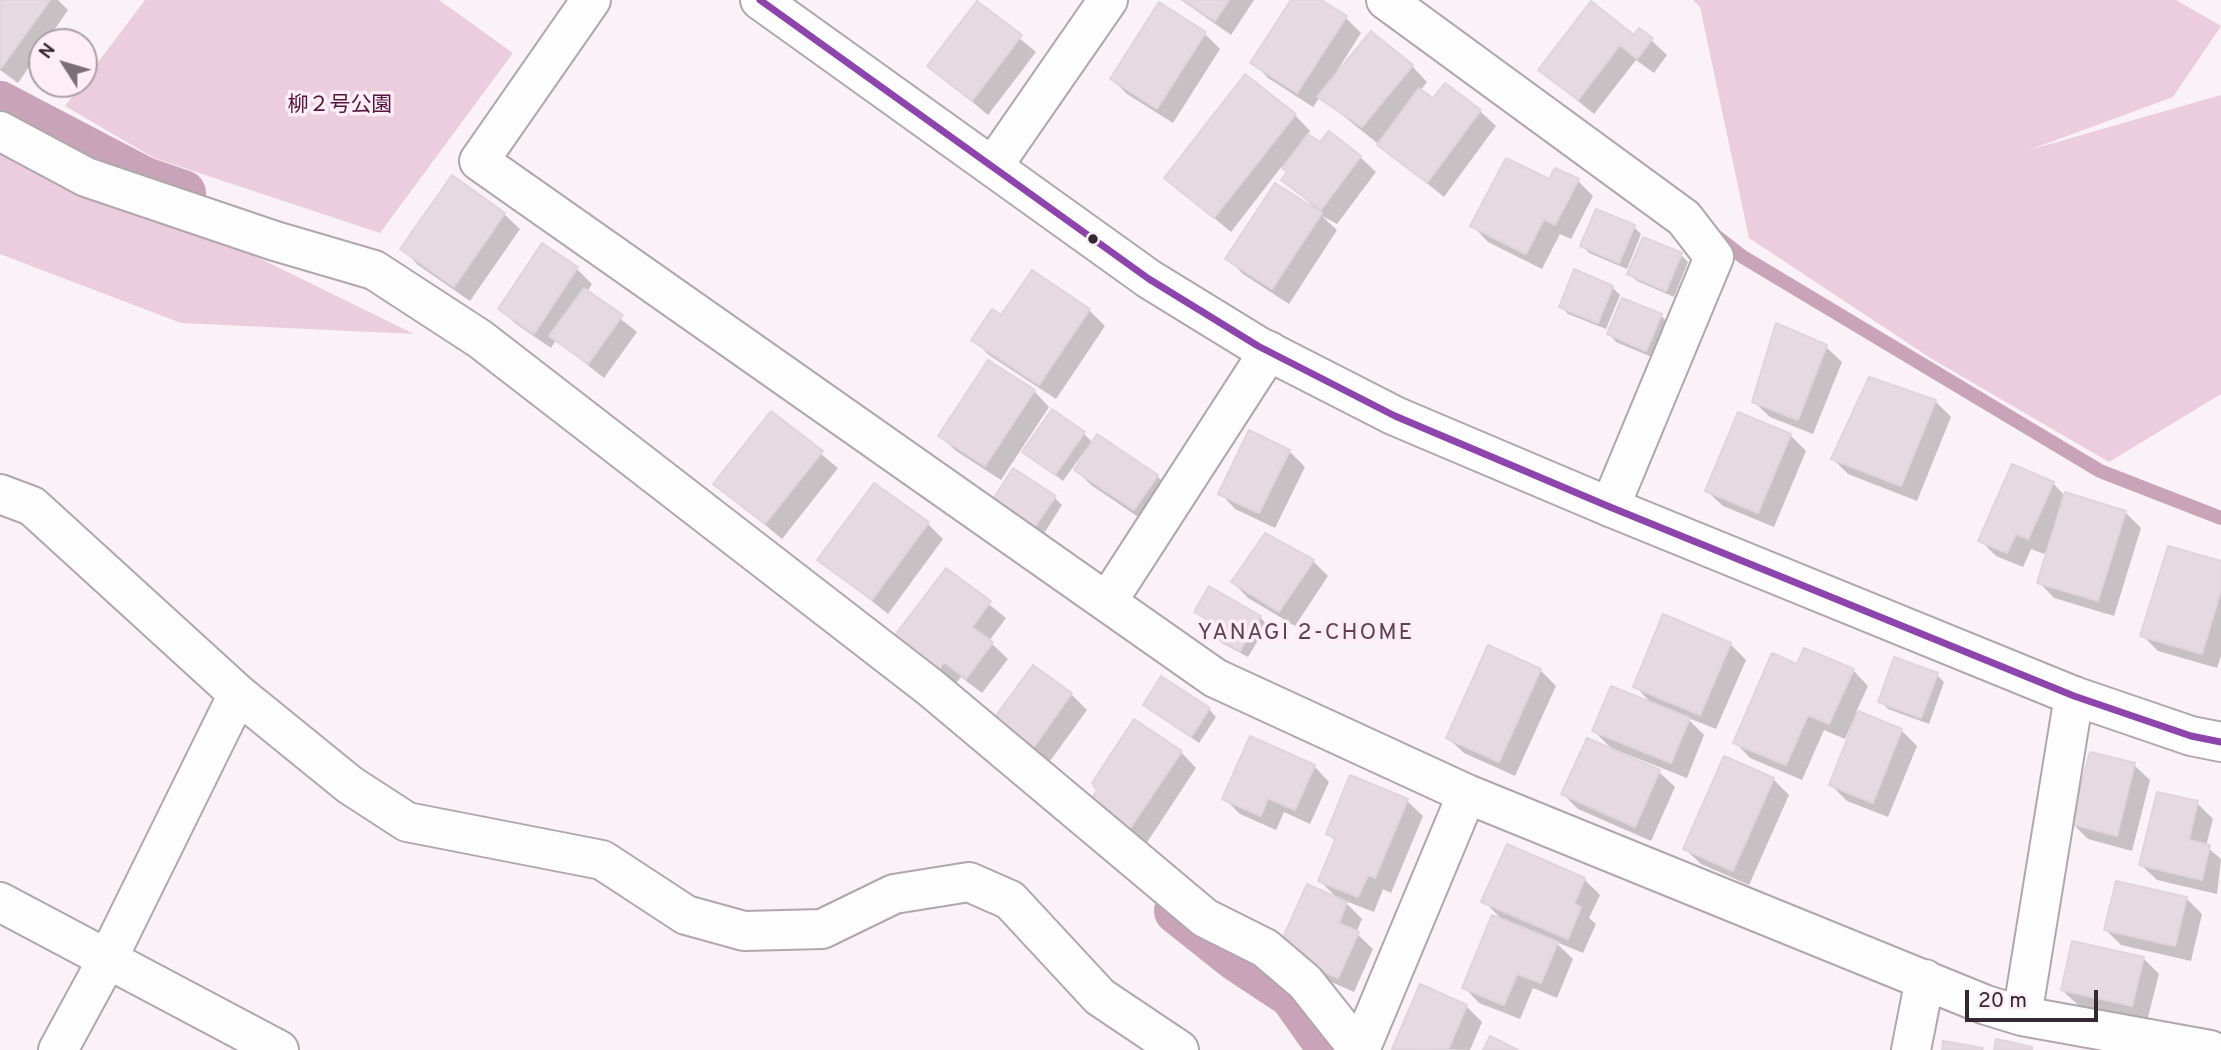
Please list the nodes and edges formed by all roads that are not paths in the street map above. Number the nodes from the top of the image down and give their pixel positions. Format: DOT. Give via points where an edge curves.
graph roads {
  1 [pos="591,0"];
  2 [pos="760,0"];
  3 [pos="1108,0"];
  4 [pos="1386,0"];
  5 [pos="0,131"];
  6 [pos="993,166"];
  7 [pos="1269,351"];
  8 [pos="0,494"];
  9 [pos="1610,507"];
  10 [pos="1107,602"];
  11 [pos="238,694"];
  12 [pos="2074,696"];
  13 [pos="2221,742"];
  14 [pos="1467,794"];
  15 [pos="0,902"];
  16 [pos="108,958"];
  17 [pos="1926,979"];
  18 [pos="2022,1016"];
  19 [pos="58,1050"];
  20 [pos="279,1050"];
  21 [pos="1179,1050"];
  22 [pos="1360,1050"];
  23 [pos="1911,1050"];
  24 [pos="2210,1050"];
  1 -- 10 [label="street" via="479,161"];
  2 -- 6 [label="street"];
  3 -- 6 [label="street"];
  4 -- 9 [label="street" via="1684,218 1714,257"];
  5 -- 22 [label="street" via="86,177 374,270 480,339 930,688 1205,918 1265,948 1305,982"];
  6 -- 7 [label="street" via="1149,279"];
  7 -- 9 [label="street" via="1395,416"];
  7 -- 10 [label="street"];
  8 -- 11 [label="street" via="32,506"];
  9 -- 12 [label="street"];
  10 -- 14 [label="street" via="1215,678"];
  11 -- 16 [label="street"];
  11 -- 21 [label="street" via="350,785 407,822 601,860 686,915 744,931 822,929 894,894 969,882 1010,900 1100,997"];
  12 -- 13 [label="street"];
  12 -- 18 [label="street"];
  14 -- 17 [label="street"];
  14 -- 22 [label="street"];
  15 -- 16 [label="street"];
  16 -- 19 [label="street"];
  16 -- 20 [label="street"];
  17 -- 18 [label="street"];
  17 -- 23 [label="street"];
  18 -- 24 [label="street"];
}
